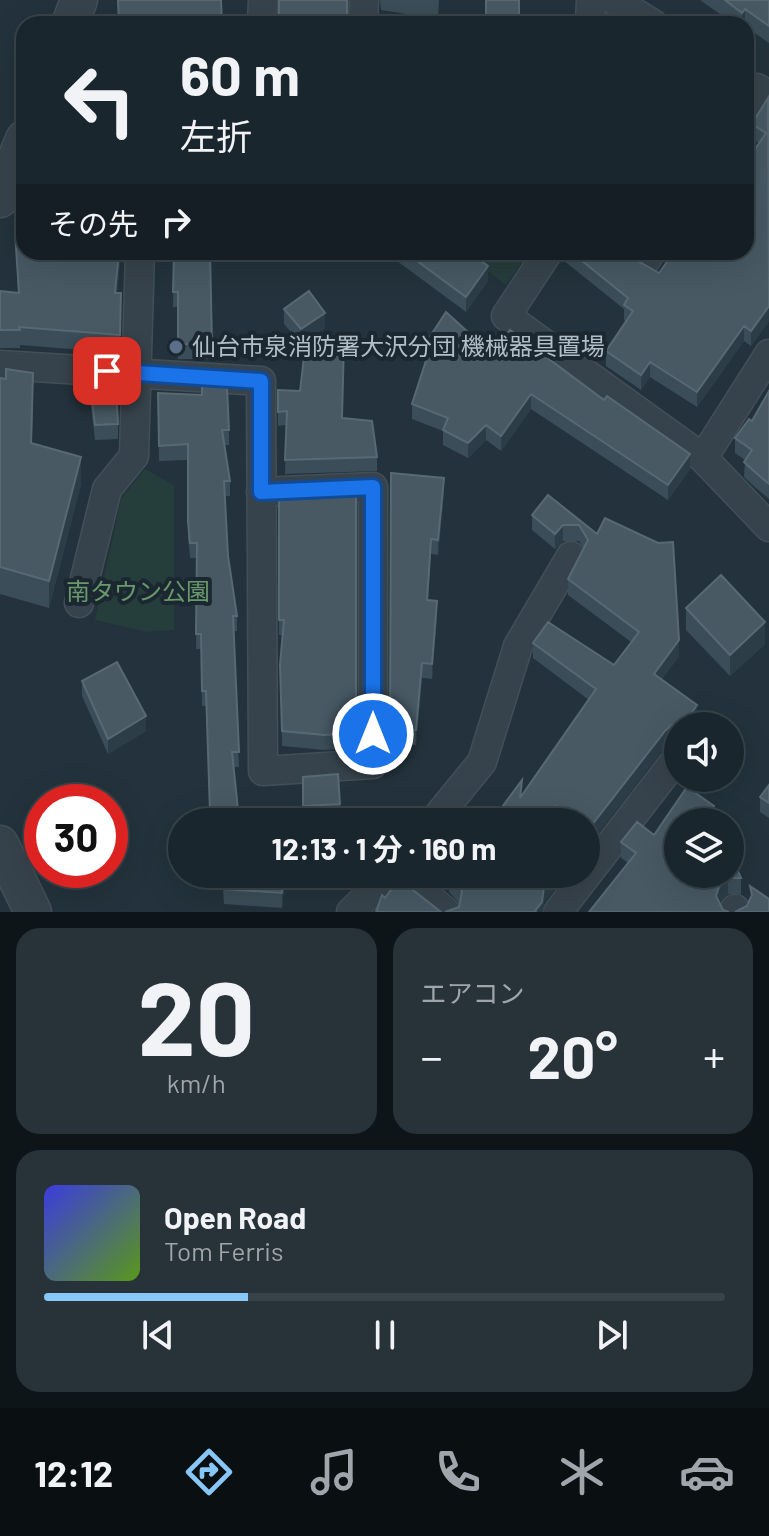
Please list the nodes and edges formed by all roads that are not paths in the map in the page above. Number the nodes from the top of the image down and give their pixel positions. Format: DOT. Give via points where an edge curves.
graph roads {
  1 [pos="614,0"];
  2 [pos="640,16"];
  3 [pos="16,159"];
  4 [pos="0,199"];
  5 [pos="140,260"];
  6 [pos="543,260"];
  7 [pos="769,354"];
  8 [pos="0,365"];
  9 [pos="134,373"];
  10 [pos="703,458"];
  11 [pos="261,492"];
  12 [pos="769,527"];
  13 [pos="571,556"];
  14 [pos="79,603"];
  15 [pos="664,775"];
  16 [pos="444,808"];
  17 [pos="0,844"];
  18 [pos="376,888"];
  19 [pos="418,888"];
  20 [pos="33,912"];
  21 [pos="351,912"];
  22 [pos="446,912"];
  23 [pos="558,912"];
  1 -- 2 [label="street"];
  3 -- 4 [label="street"];
  5 -- 9 [label="street"];
  6 -- 10 [label="street" via="506,316"];
  7 -- 10 [label="street"];
  8 -- 9 [label="street"];
  9 -- 11 [label="street" via="261,381"];
  9 -- 14 [label="street" via="134,456 107,489"];
  10 -- 12 [label="street"];
  11 -- 11 [label="street" via="373,487 373,764 263,771"];
  13 -- 16 [label="street" via="518,646 482,762"];
  15 -- 23 [label="street"];
  17 -- 20 [label="street"];
  18 -- 21 [label="street"];
  19 -- 22 [label="street"];
}
